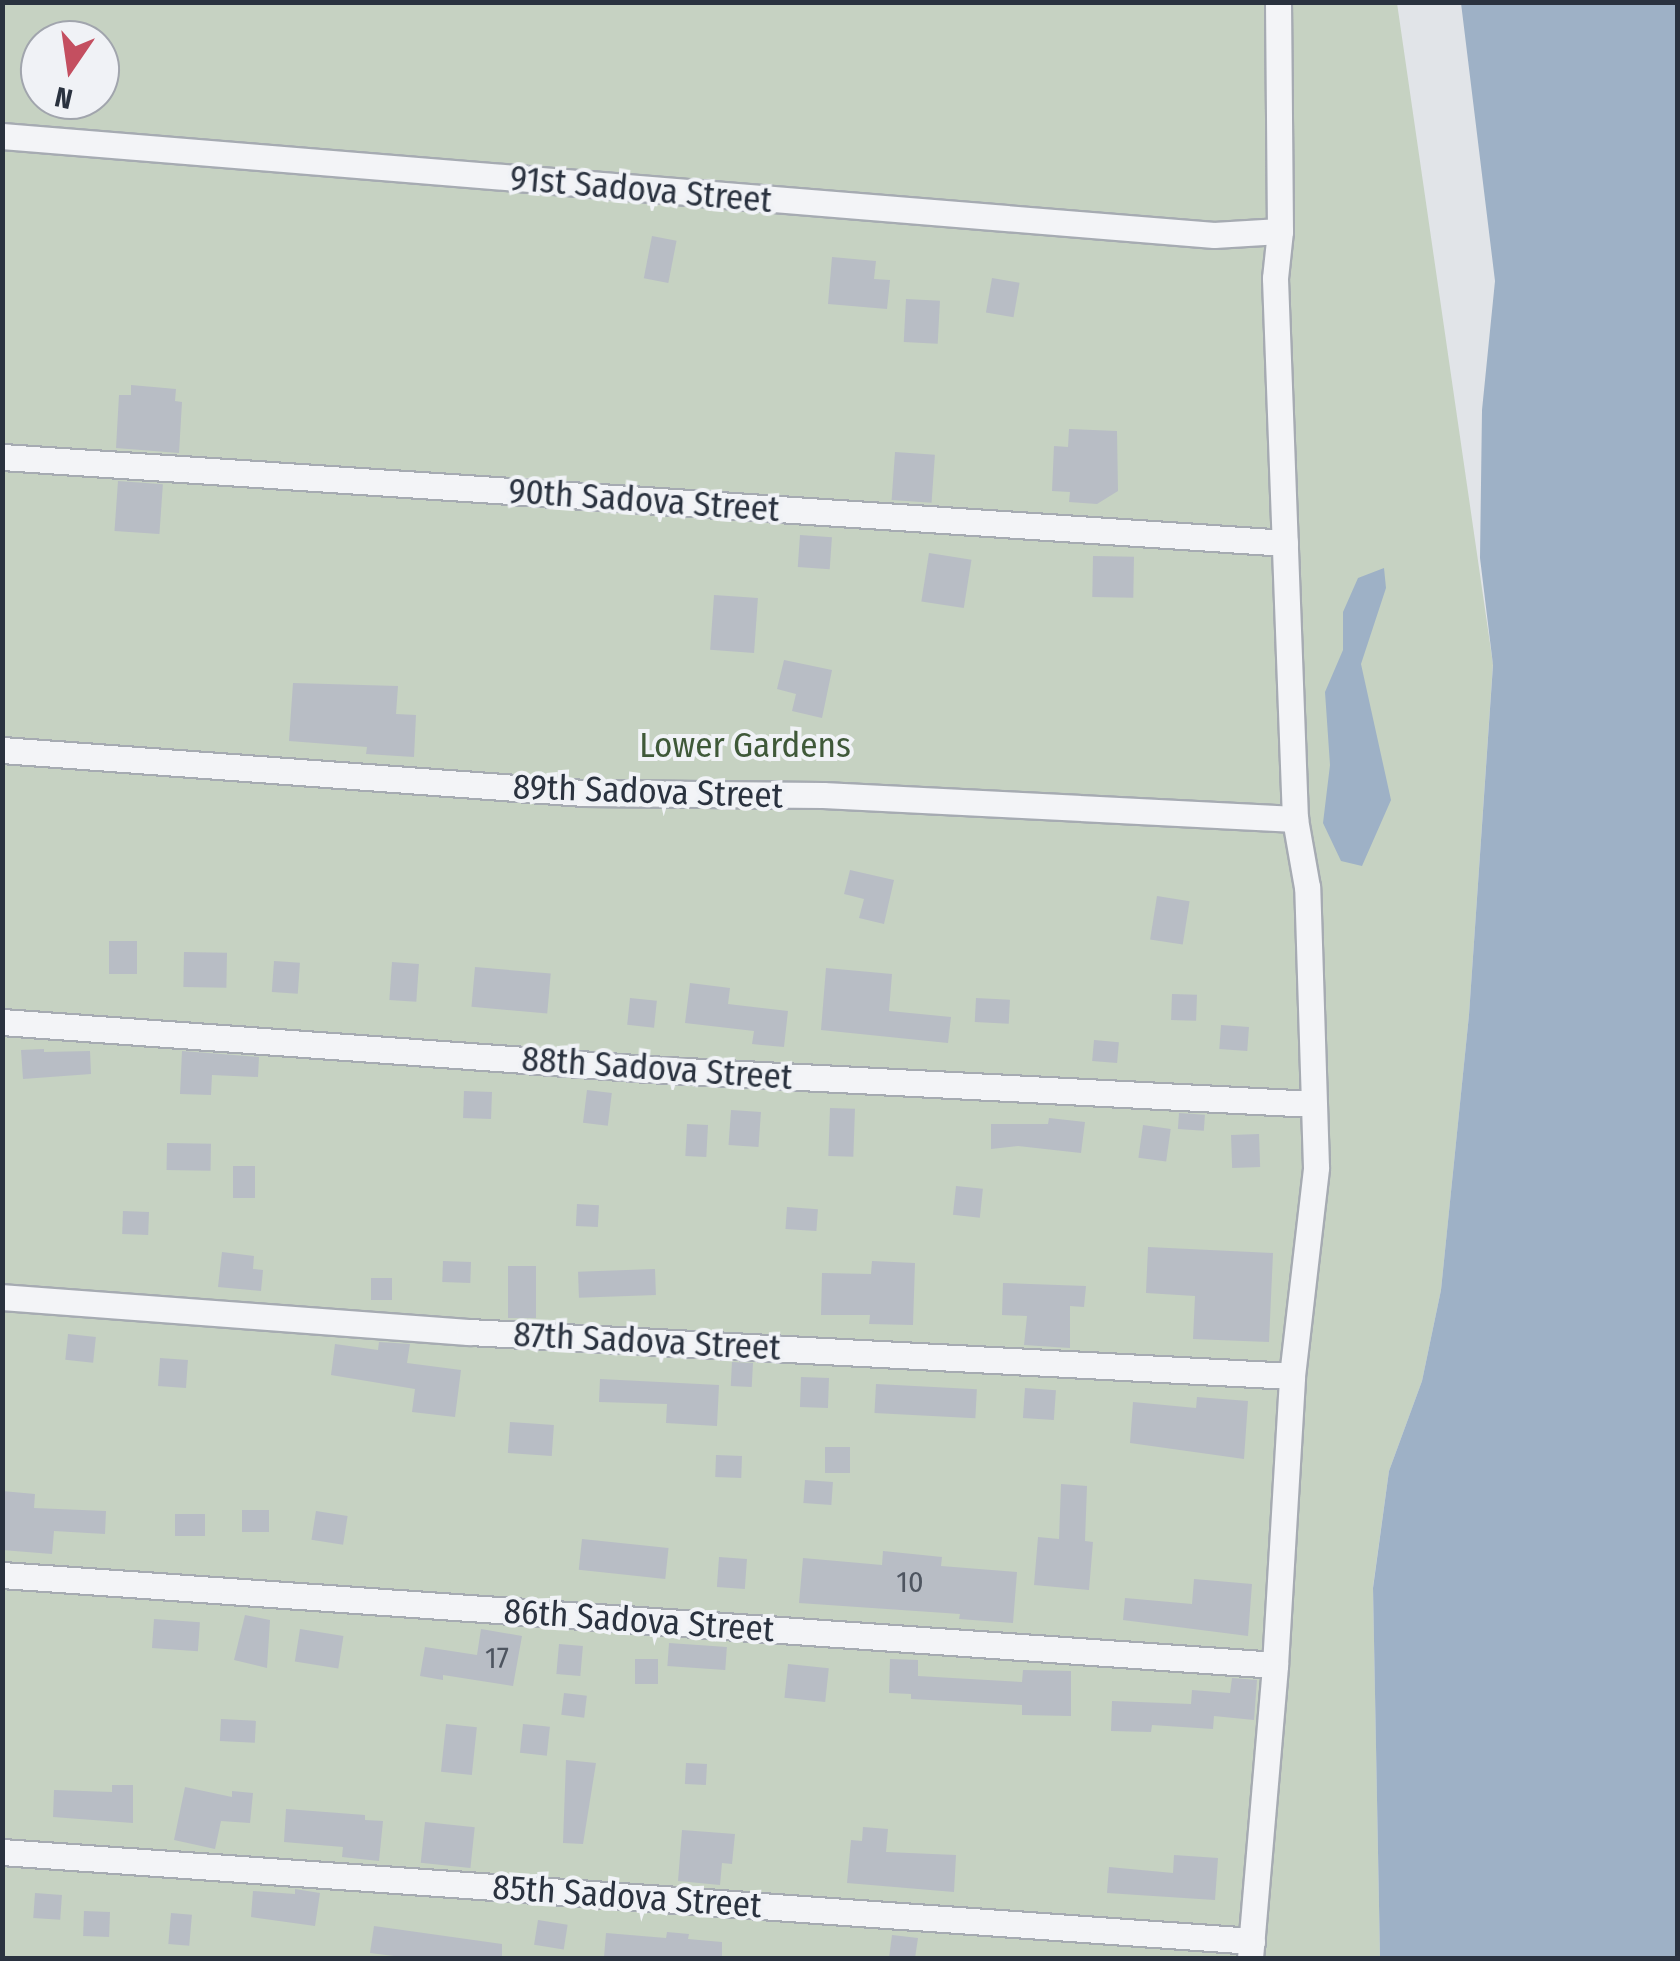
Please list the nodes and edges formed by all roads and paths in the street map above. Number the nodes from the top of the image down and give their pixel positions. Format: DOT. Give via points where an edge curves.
graph roads {
  1 [pos="1278,2"];
  2 [pos="2,136"];
  3 [pos="1280,231"];
  4 [pos="2,458"];
  5 [pos="1284,543"];
  6 [pos="2,750"];
  7 [pos="1295,819"];
  8 [pos="2,1022"];
  9 [pos="1312,1104"];
  10 [pos="2,1297"];
  11 [pos="1292,1376"];
  12 [pos="2,1574"];
  13 [pos="1275,1665"];
  14 [pos="2,1852"];
  15 [pos="1251,1950"];
  1 -- 3 [label="street"];
  2 -- 3 [label="street, 91st Sadova Street" via="1214,235"];
  3 -- 5 [label="street" via="1275,278"];
  4 -- 5 [label="street, 90th Sadova Street"];
  5 -- 7 [label="street"];
  6 -- 7 [label="street, 89th Sadova Street" via="583,792 822,795"];
  7 -- 9 [label="street" via="1307,888"];
  8 -- 9 [label="street, 88th Sadova Street" via="648,1069"];
  9 -- 11 [label="street" via="1311,1238"];
  10 -- 11 [label="street, 87th Sadova Street" via="469,1332"];
  11 -- 13 [label="street"];
  12 -- 13 [label="street, 86th Sadova Street"];
  13 -- 15 [label="street"];
  14 -- 15 [label="street, 85th Sadova Street"];
}
